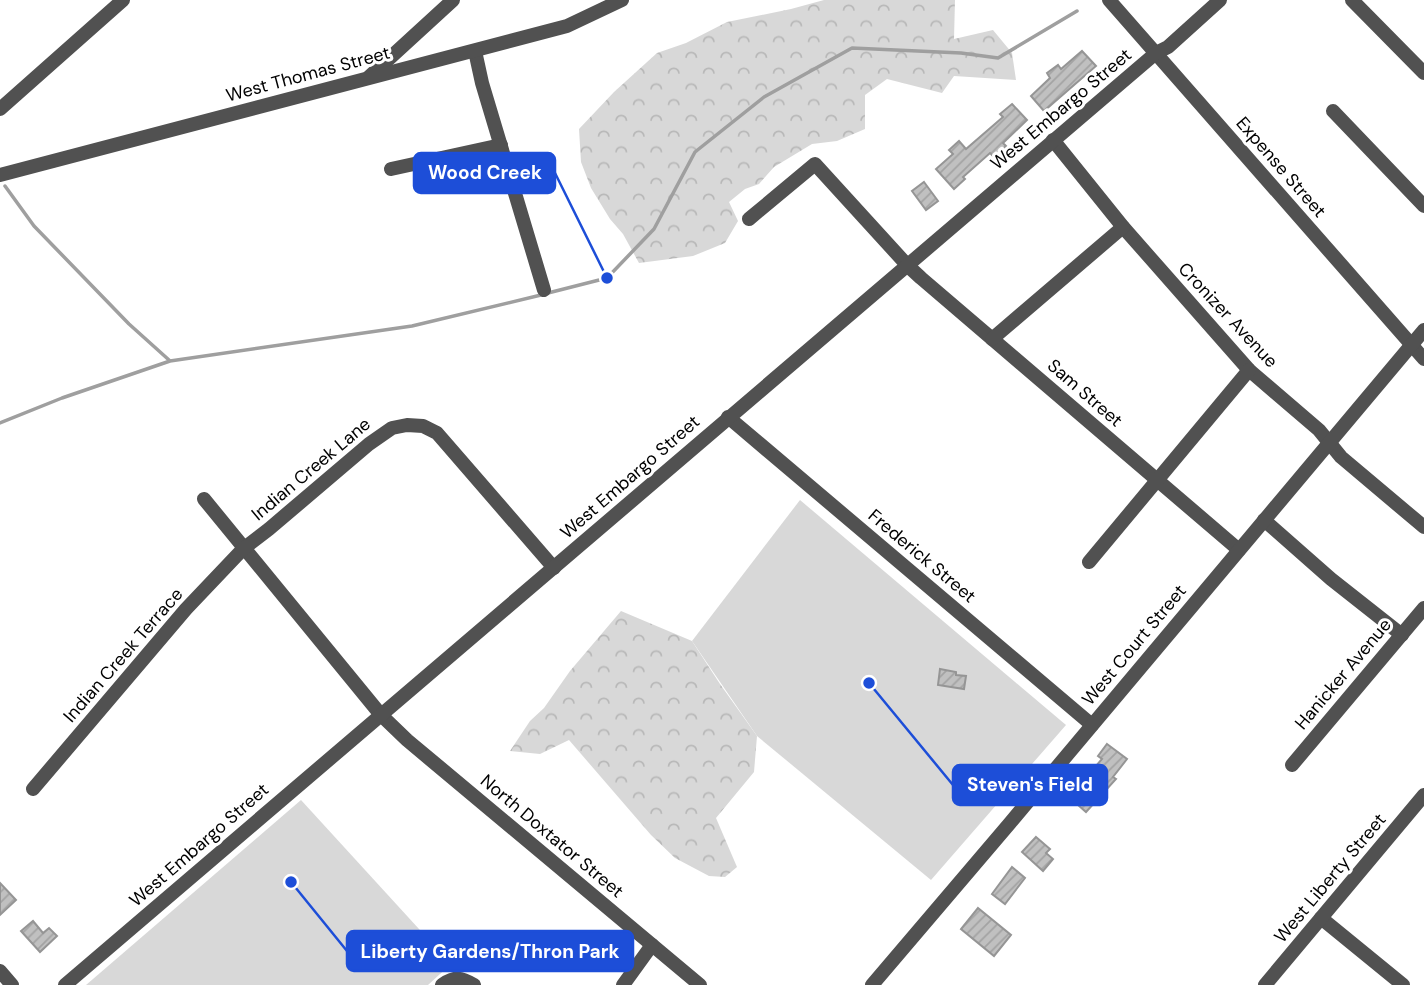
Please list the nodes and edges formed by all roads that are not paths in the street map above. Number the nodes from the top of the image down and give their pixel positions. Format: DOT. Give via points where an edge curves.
graph roads {
  1 [pos="122,0"];
  2 [pos="453,0"];
  3 [pos="622,0"];
  4 [pos="1109,0"];
  5 [pos="1220,0"];
  6 [pos="1352,0"];
  7 [pos="475,51"];
  8 [pos="1156,53"];
  9 [pos="1424,73"];
  10 [pos="367,78"];
  11 [pos="0,109"];
  12 [pos="1333,111"];
  13 [pos="1053,140"];
  14 [pos="501,145"];
  15 [pos="391,169"];
  16 [pos="0,175"];
  17 [pos="1424,206"];
  18 [pos="749,219"];
  19 [pos="1123,227"];
  20 [pos="908,266"];
  21 [pos="544,290"];
  22 [pos="1424,330"];
  23 [pos="992,339"];
  24 [pos="1412,344"];
  25 [pos="1424,359"];
  26 [pos="1249,370"];
  27 [pos="728,417"];
  28 [pos="1329,442"];
  29 [pos="1156,479"];
  30 [pos="204,499"];
  31 [pos="1264,520"];
  32 [pos="1424,527"];
  33 [pos="243,549"];
  34 [pos="1239,550"];
  35 [pos="1089,562"];
  36 [pos="554,568"];
  37 [pos="1424,608"];
  38 [pos="1402,635"];
  39 [pos="381,715"];
  40 [pos="1092,725"];
  41 [pos="1292,765"];
  42 [pos="33,789"];
  43 [pos="1424,795"];
  44 [pos="1321,918"];
  45 [pos="652,945"];
  46 [pos="0,971"];
  47 [pos="446,982"];
  48 [pos="12,985"];
  49 [pos="65,985"];
  50 [pos="474,985"];
  51 [pos="623,985"];
  52 [pos="700,985"];
  53 [pos="872,985"];
  54 [pos="1265,985"];
  55 [pos="1403,985"];
  1 -- 11 [label="street"];
  2 -- 10 [label="street"];
  3 -- 7 [label="street, West Thomas Street" via="567,26"];
  4 -- 8 [label="street, Expense Street"];
  5 -- 8 [label="street, West Embargo Street"];
  6 -- 9 [label="street"];
  7 -- 10 [label="street, West Thomas Street"];
  7 -- 14 [label="street"];
  8 -- 13 [label="street, West Embargo Street"];
  8 -- 24 [label="street, Expense Street"];
  10 -- 16 [label="street, West Thomas Street"];
  12 -- 17 [label="street"];
  13 -- 19 [label="street, Cronizer Avenue"];
  13 -- 20 [label="street, West Embargo Street"];
  14 -- 15 [label="street"];
  14 -- 21 [label="street"];
  18 -- 20 [label="street, Sam Street" via="815,164"];
  19 -- 23 [label="street"];
  19 -- 26 [label="street, Cronizer Avenue"];
  20 -- 23 [label="street, Sam Street"];
  20 -- 27 [label="street, West Embargo Street"];
  22 -- 24 [label="street, West Court Street"];
  23 -- 29 [label="street, Sam Street"];
  24 -- 25 [label="street, Expense Street"];
  24 -- 28 [label="street, West Court Street"];
  26 -- 28 [label="street, Cronizer Avenue"];
  26 -- 29 [label="street"];
  27 -- 36 [label="street, West Embargo Street"];
  27 -- 40 [label="street, Frederick Street"];
  28 -- 31 [label="street, West Court Street"];
  28 -- 32 [label="street, Cronizer Avenue"];
  29 -- 34 [label="street, Sam Street"];
  29 -- 35 [label="street"];
  30 -- 33 [label="street"];
  31 -- 34 [label="street, West Court Street"];
  31 -- 38 [label="street"];
  33 -- 36 [label="street, Indian Creek Lane" via="369,444 392,428 407,425 437,433"];
  33 -- 39 [label="street"];
  33 -- 42 [label="street, Indian Creek Terrace"];
  34 -- 40 [label="street, West Court Street"];
  36 -- 39 [label="street, West Embargo Street"];
  37 -- 38 [label="street, Hanicker Avenue"];
  38 -- 41 [label="street, Hanicker Avenue"];
  39 -- 45 [label="street, North Doxtator Street"];
  39 -- 49 [label="street, West Embargo Street"];
  40 -- 53 [label="street, West Court Street"];
  43 -- 44 [label="street, West Liberty Street"];
  44 -- 54 [label="street, West Liberty Street"];
  44 -- 55 [label="street"];
  45 -- 51 [label="street"];
  45 -- 52 [label="street, North Doxtator Street"];
  46 -- 48 [label="street"];
  47 -- 50 [label="street" via="463,978"];
}
